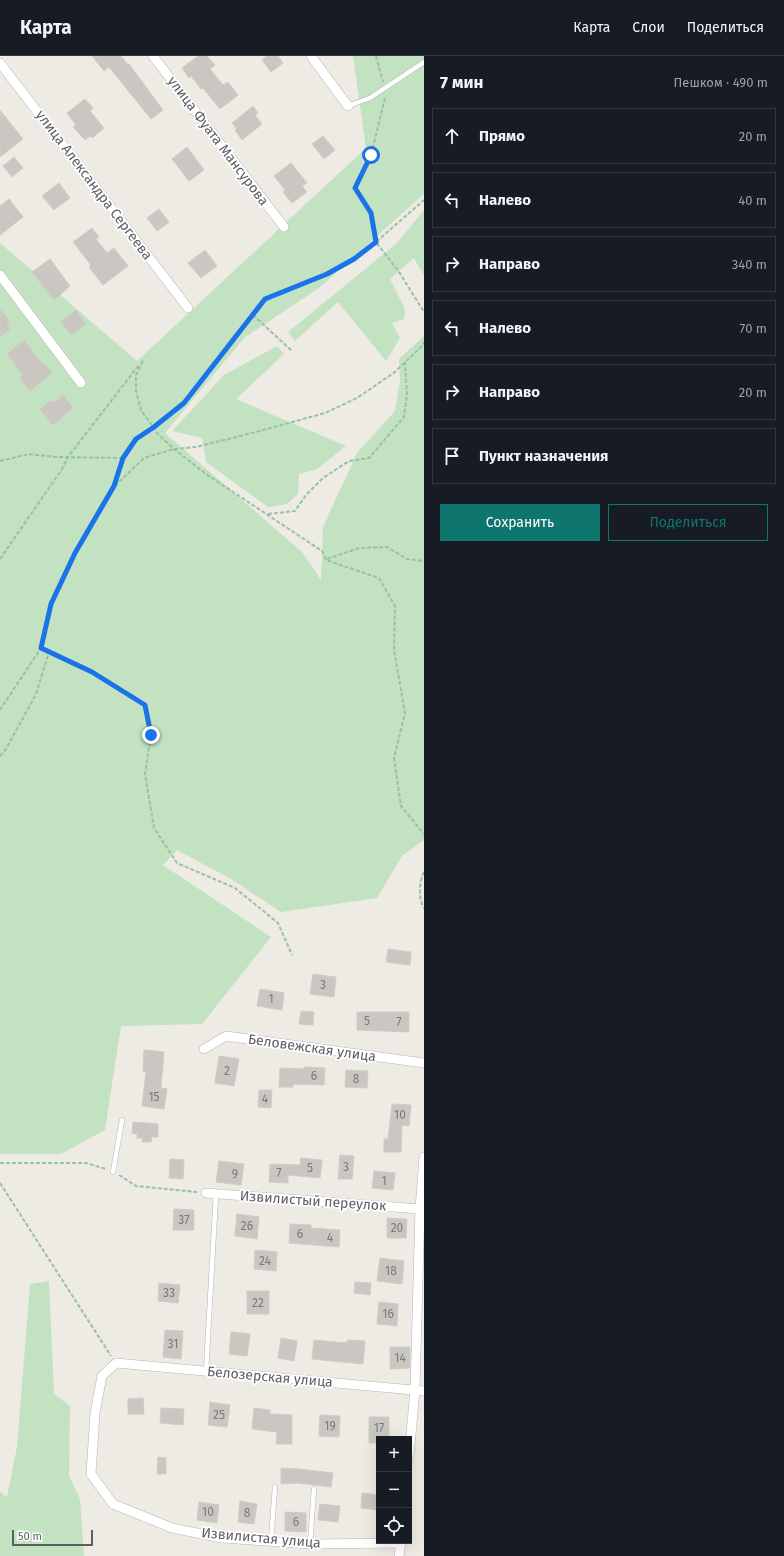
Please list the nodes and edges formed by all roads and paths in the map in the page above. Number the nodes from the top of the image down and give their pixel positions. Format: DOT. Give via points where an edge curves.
graph roads {
  1 [pos="153,56"];
  2 [pos="311,56"];
  3 [pos="376,56"];
  4 [pos="424,62"];
  5 [pos="0,63"];
  6 [pos="385,88"];
  7 [pos="348,106"];
  8 [pos="424,200"];
  9 [pos="284,227"];
  10 [pos="376,242"];
  11 [pos="0,275"];
  12 [pos="188,308"];
  13 [pos="424,312"];
  14 [pos="253,315"];
  15 [pos="424,342"];
  16 [pos="292,351"];
  17 [pos="405,362"];
  18 [pos="81,383"];
  19 [pos="154,427"];
  20 [pos="174,449"];
  21 [pos="68,457"];
  22 [pos="123,458"];
  23 [pos="0,461"];
  24 [pos="114,486"];
  25 [pos="266,514"];
  26 [pos="0,559"];
  27 [pos="326,560"];
  28 [pos="424,561"];
  29 [pos="41,648"];
  30 [pos="49,652"];
  31 [pos="0,710"];
  32 [pos="0,756"];
  33 [pos="424,834"];
  34 [pos="424,872"];
  35 [pos="424,908"];
  36 [pos="292,955"];
  37 [pos="204,1049"];
  38 [pos="424,1063"];
  39 [pos="122,1120"];
  40 [pos="424,1157"];
  41 [pos="0,1163"];
  42 [pos="113,1172"];
  43 [pos="0,1183"];
  44 [pos="206,1193"];
  45 [pos="216,1194"];
  46 [pos="420,1208"];
  47 [pos="116,1363"];
  48 [pos="206,1371"];
  49 [pos="420,1390"];
  50 [pos="412,1438"];
  51 [pos="275,1488"];
  52 [pos="314,1489"];
  53 [pos="271,1541"];
  54 [pos="376,1543"];
  55 [pos="310,1544"];
  56 [pos="401,1544"];
  57 [pos="399,1556"];
  1 -- 9 [label="street, улица Фуата Мансурова"];
  2 -- 7 [label="street"];
  3 -- 6 [label="path"];
  4 -- 6 [label="lane"];
  5 -- 12 [label="street, улица Александра Сергеева"];
  6 -- 7 [label="lane" via="370,98"];
  6 -- 10 [label="path" via="386,94 371,155 355,188 371,213"];
  8 -- 10 [label="path"];
  10 -- 13 [label="path" via="399,272"];
  10 -- 14 [label="path" via="354,259 327,274 265,299"];
  11 -- 18 [label="street"];
  14 -- 16 [label="path"];
  14 -- 19 [label="path" via="184,403"];
  15 -- 17 [label="path"];
  17 -- 20 [label="path" via="358,398 325,413 196,447"];
  17 -- 25 [label="path" via="407,395 404,417 369,458 349,461 323,478 295,511"];
  19 -- 20 [label="path"];
  19 -- 21 [label="path" via="141,410 136,391 136,376 143,361"];
  19 -- 22 [label="path" via="136,439"];
  20 -- 24 [label="path" via="144,458"];
  20 -- 25 [label="path"];
  21 -- 22 [label="path"];
  21 -- 23 [label="path" via="29,454"];
  21 -- 26 [label="path"];
  22 -- 24 [label="path"];
  24 -- 29 [label="path" via="75,553 51,604"];
  25 -- 27 [label="path" via="322,551"];
  27 -- 28 [label="path" via="359,548 387,547 407,559"];
  27 -- 33 [label="path" via="379,578 395,606 394,650 405,713 394,758 401,806"];
  29 -- 30 [label="path"];
  29 -- 31 [label="path"];
  30 -- 32 [label="path" via="36,694"];
  30 -- 36 [label="path" via="92,672 145,705 151,735 145,774 154,828 177,862 235,888 278,923"];
  34 -- 35 [label="path" via="420,879 421,902"];
  37 -- 38 [label="street, Беловежская улица" via="226,1036"];
  39 -- 42 [label="lane"];
  40 -- 46 [label="street"];
  41 -- 42 [label="path" via="86,1163"];
  42 -- 44 [label="path" via="136,1186"];
  43 -- 47 [label="path"];
  44 -- 45 [label="street, Извилистый переулок"];
  45 -- 46 [label="street, Извилистый переулок"];
  45 -- 48 [label="lane"];
  46 -- 49 [label="street"];
  47 -- 48 [label="street, Белозерская улица"];
  47 -- 53 [label="street, Извилистая улица" via="102,1376 95,1413 91,1474 113,1504 172,1528 222,1538"];
  48 -- 49 [label="street, Белозерская улица"];
  49 -- 50 [label="street"];
  51 -- 53 [label="lane"];
  52 -- 55 [label="lane"];
  53 -- 55 [label="street, Извилистая улица"];
  54 -- 55 [label="street, Извилистая улица"];
  56 -- 57 [label="street, Извилистая улица"];
}
